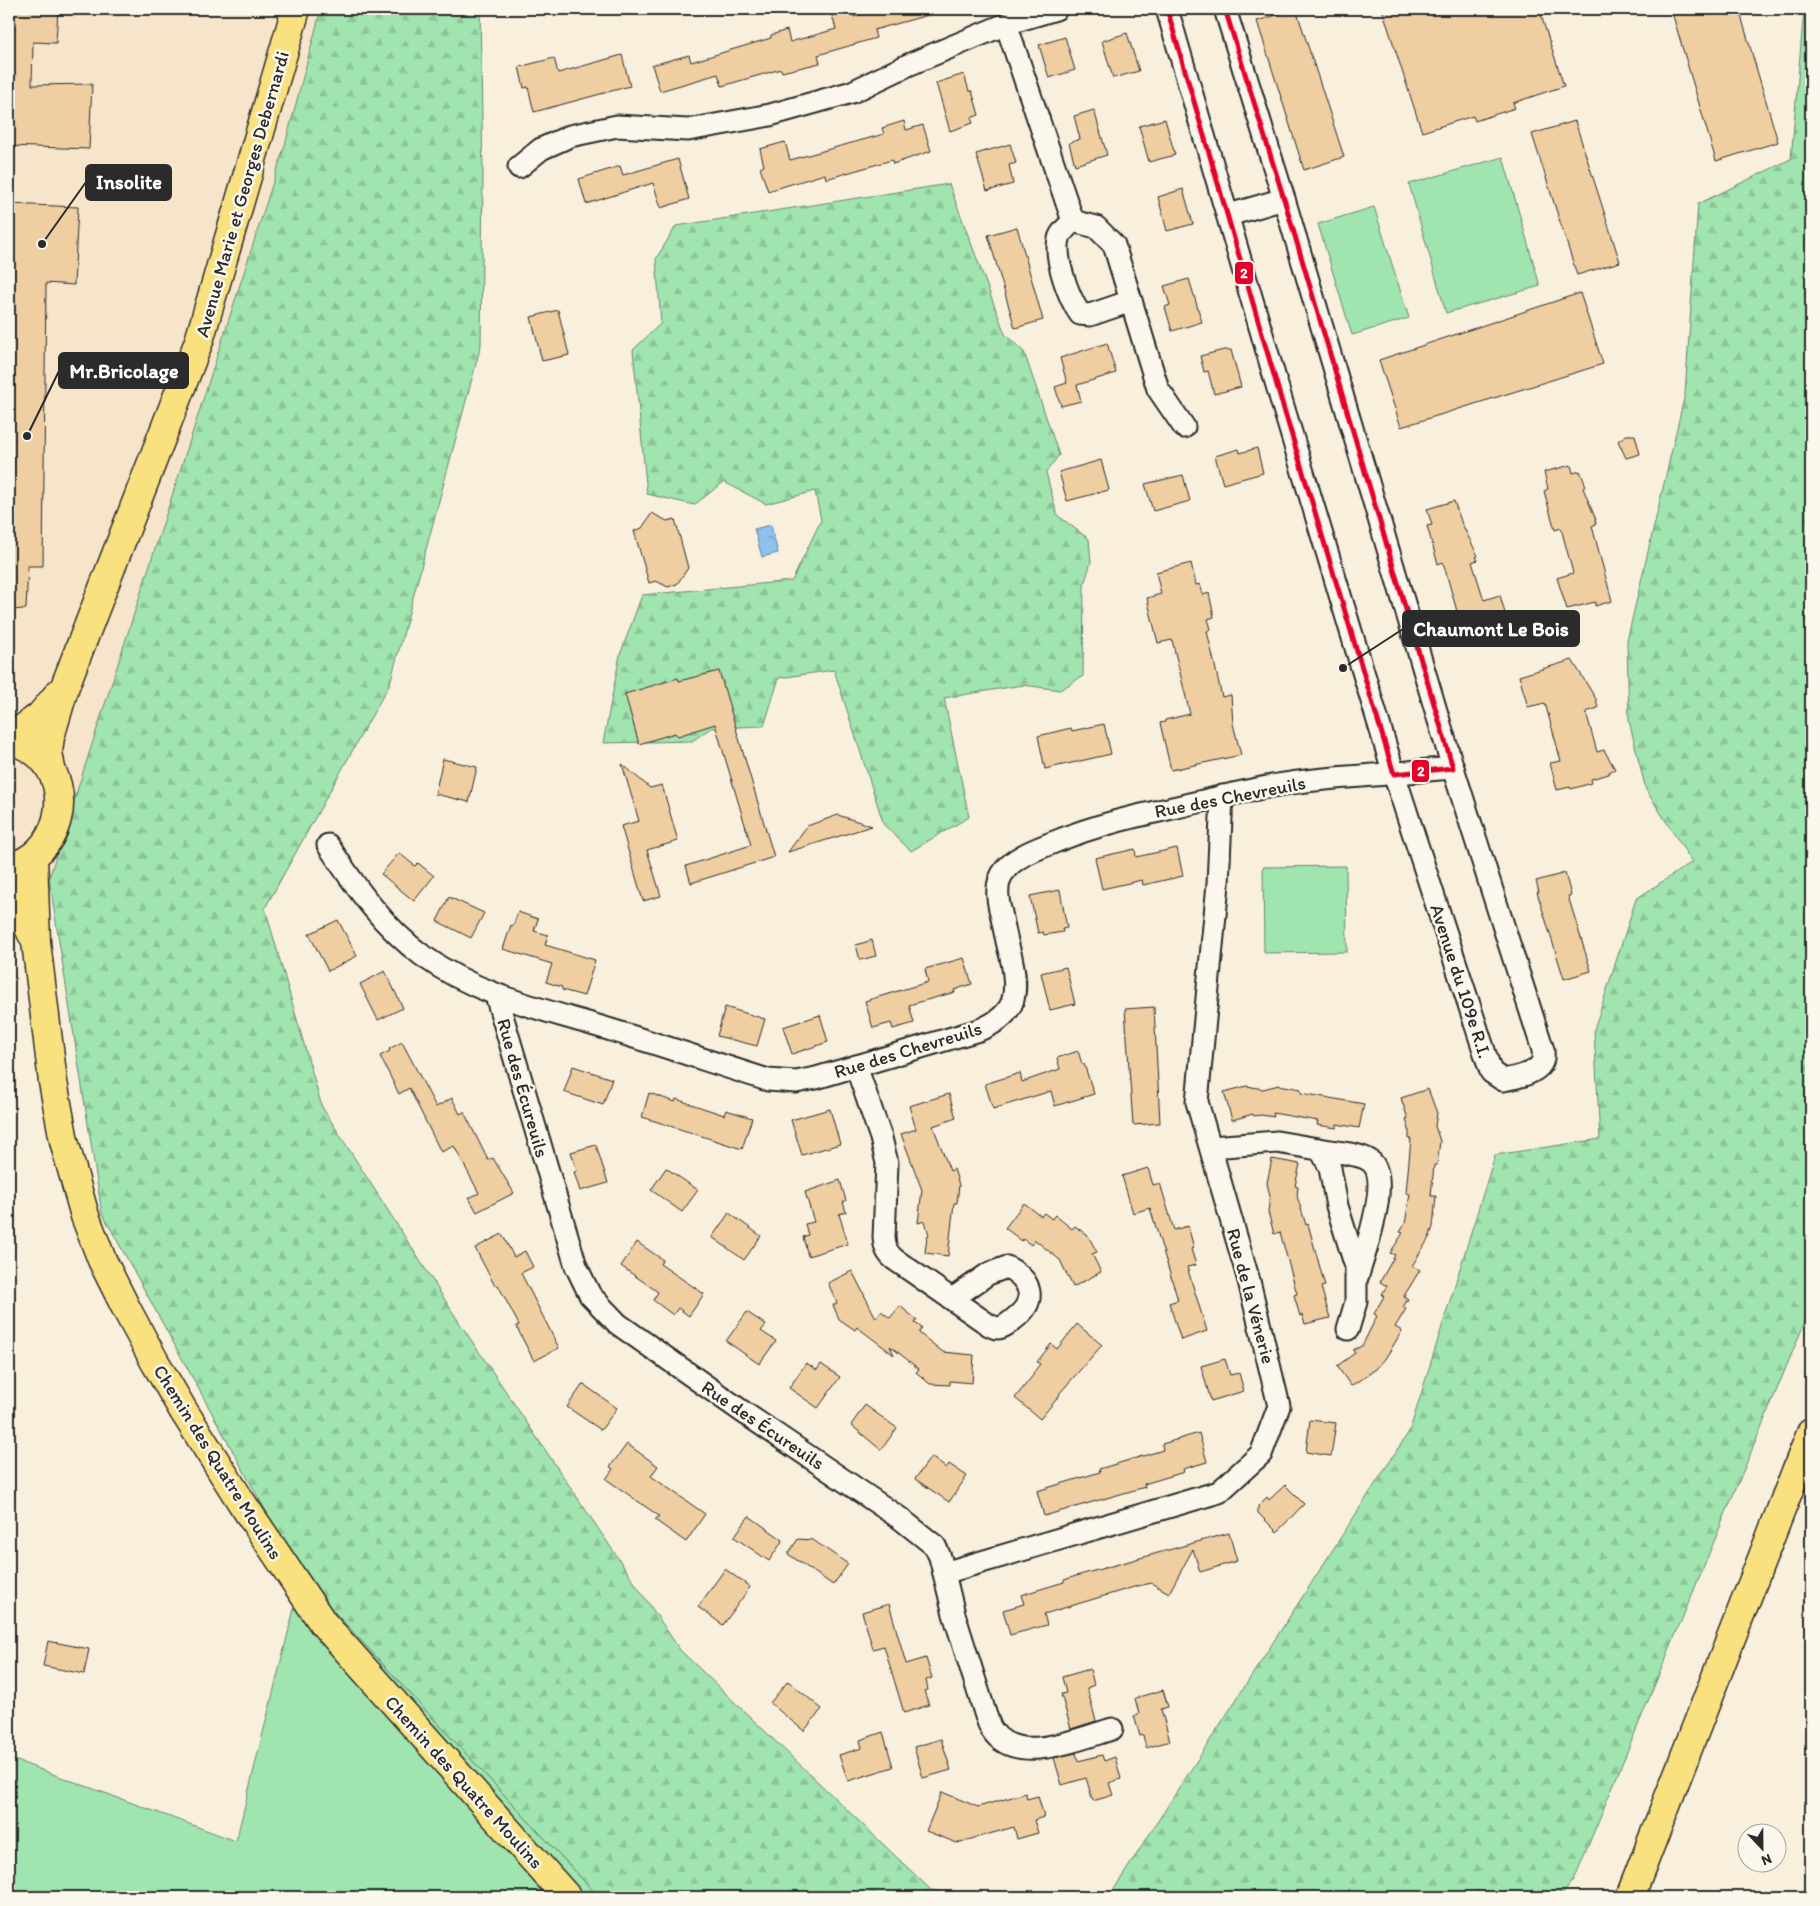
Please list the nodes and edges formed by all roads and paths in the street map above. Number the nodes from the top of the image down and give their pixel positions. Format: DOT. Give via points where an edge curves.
graph roads {
  1 [pos="296,9"];
  2 [pos="1056,9"];
  3 [pos="1166,9"];
  4 [pos="1225,9"];
  5 [pos="1006,24"];
  6 [pos="519,166"];
  7 [pos="1284,199"];
  8 [pos="1228,215"];
  9 [pos="1073,221"];
  10 [pos="1131,302"];
  11 [pos="1184,427"];
  12 [pos="65,686"];
  13 [pos="9,739"];
  14 [pos="1453,768"];
  15 [pos="51,770"];
  16 [pos="1394,774"];
  17 [pos="1222,796"];
  18 [pos="328,845"];
  19 [pos="21,862"];
  20 [pos="9,887"];
  21 [pos="36,942"];
  22 [pos="496,995"];
  23 [pos="856,1066"];
  24 [pos="1211,1147"];
  25 [pos="1318,1149"];
  26 [pos="1358,1278"];
  27 [pos="952,1300"];
  28 [pos="1348,1329"];
  29 [pos="1811,1433"];
  30 [pos="944,1573"];
  31 [pos="1112,1729"];
  32 [pos="567,1897"];
  33 [pos="1630,1897"];
  1 -- 12 [label="main road, Avenue Marie et Georges Debernardi" via="199,341"];
  2 -- 5 [label="street"];
  3 -- 8 [label="street, Avenue du 109e R.I."];
  4 -- 7 [label="street, Avenue du 109e R.I."];
  5 -- 6 [label="street" via="852,92 770,115 688,130 617,126 570,136 541,149"];
  5 -- 9 [label="street"];
  7 -- 8 [label="street"];
  7 -- 14 [label="street, Avenue du 109e R.I."];
  8 -- 16 [label="street, Avenue du 109e R.I."];
  9 -- 10 [label="street" via="1096,227 1114,245"];
  9 -- 10 [label="street" via="1059,238 1058,257 1074,306 1080,314 1090,315"];
  10 -- 11 [label="street" via="1158,389"];
  12 -- 13 [label="main road, Avenue Marie et Georges Debernardi" via="40,716"];
  12 -- 15 [label="main road, Avenue Marie et Georges Debernardi" via="50,738"];
  13 -- 15 [label="main road" via="40,756"];
  14 -- 16 [label="street, Rue des Chevreuils"];
  14 -- 16 [label="street, Avenue du 109e R.I." via="1543,1050 1542,1062 1535,1070 1502,1080 1491,1072"];
  15 -- 19 [label="main road" via="58,787 60,807 56,826 47,843"];
  16 -- 17 [label="street, Rue des Chevreuils" via="1340,776"];
  17 -- 23 [label="street, Rue des Chevreuils" via="1099,826 1045,846 1006,868 1000,877 998,904 1016,990 1006,1013 995,1024 979,1030"];
  17 -- 24 [label="street, Rue de la Vénerie" via="1218,884 1197,1102"];
  18 -- 22 [label="street, Rue des Chevreuils" via="351,881 400,936 444,970"];
  19 -- 21 [label="main road, Chemin des Quatre Moulins"];
  20 -- 21 [label="main road, Chemin des Quatre Moulins"];
  21 -- 32 [label="main road, Chemin des Quatre Moulins" via="53,1082 64,1141 84,1216 102,1260 155,1362 242,1503 323,1623"];
  22 -- 23 [label="street, Rue des Chevreuils" via="768,1080 796,1082"];
  22 -- 30 [label="street, Rue des Écureuils" via="576,1266 590,1295 618,1324 925,1537 935,1546"];
  23 -- 27 [label="street" via="887,1163 885,1246 894,1259"];
  24 -- 25 [label="street" via="1277,1142"];
  24 -- 30 [label="street, Rue de la Vénerie" via="1279,1406 1261,1454 1220,1492"];
  25 -- 26 [label="street" via="1328,1160 1337,1206"];
  25 -- 26 [label="street" via="1365,1157 1377,1168 1376,1211"];
  26 -- 28 [label="street" via="1356,1302"];
  29 -- 33 [label="main road"];
  30 -- 31 [label="street, Rue des Écureuils" via="986,1716 999,1738 1012,1746 1045,1748"];
}
